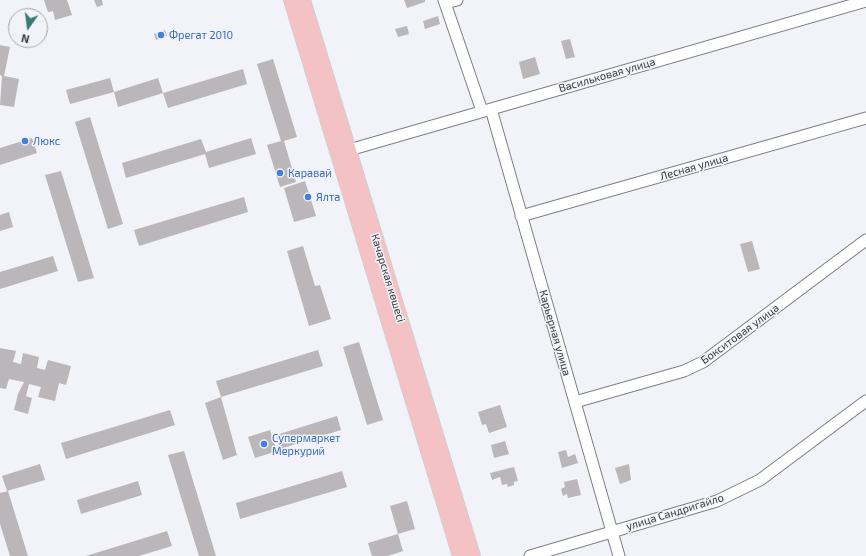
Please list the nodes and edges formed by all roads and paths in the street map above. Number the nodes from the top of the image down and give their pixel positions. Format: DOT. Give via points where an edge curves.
graph roads {
  1 [pos="292,0"];
  2 [pos="303,0"];
  3 [pos="457,0"];
  4 [pos="866,1"];
  5 [pos="445,2"];
  6 [pos="486,110"];
  7 [pos="866,118"];
  8 [pos="349,150"];
  9 [pos="521,216"];
  10 [pos="866,240"];
  11 [pos="379,270"];
  12 [pos="866,401"];
  13 [pos="575,402"];
  14 [pos="446,488"];
  15 [pos="612,531"];
  16 [pos="460,556"];
  17 [pos="473,556"];
  18 [pos="530,556"];
  19 [pos="619,556"];
  1 -- 11 [label="main road, Качарская көшесі"];
  2 -- 8 [label="main road, Качарская көшесі"];
  3 -- 5 [label="street"];
  4 -- 6 [label="street, Васильковая улица"];
  5 -- 6 [label="street, Карьерная улица"];
  6 -- 8 [label="street, Васильковая улица"];
  6 -- 9 [label="street, Карьерная улица"];
  7 -- 9 [label="street, Лесная улица"];
  8 -- 11 [label="main road, Качарская көшесі"];
  9 -- 13 [label="street, Карьерная улица"];
  10 -- 13 [label="street, Бокситовая улица" via="703,362 684,371"];
  11 -- 14 [label="main road, Качарская көшесі"];
  12 -- 15 [label="street, улица Сандригайло" via="760,480 717,501"];
  13 -- 15 [label="street, Карьерная улица"];
  14 -- 16 [label="main road, Качарская көшесі"];
  14 -- 17 [label="main road, Качарская көшесі"];
  15 -- 18 [label="street, улица Сандригайло"];
  15 -- 19 [label="street, Карьерная улица"];
}
